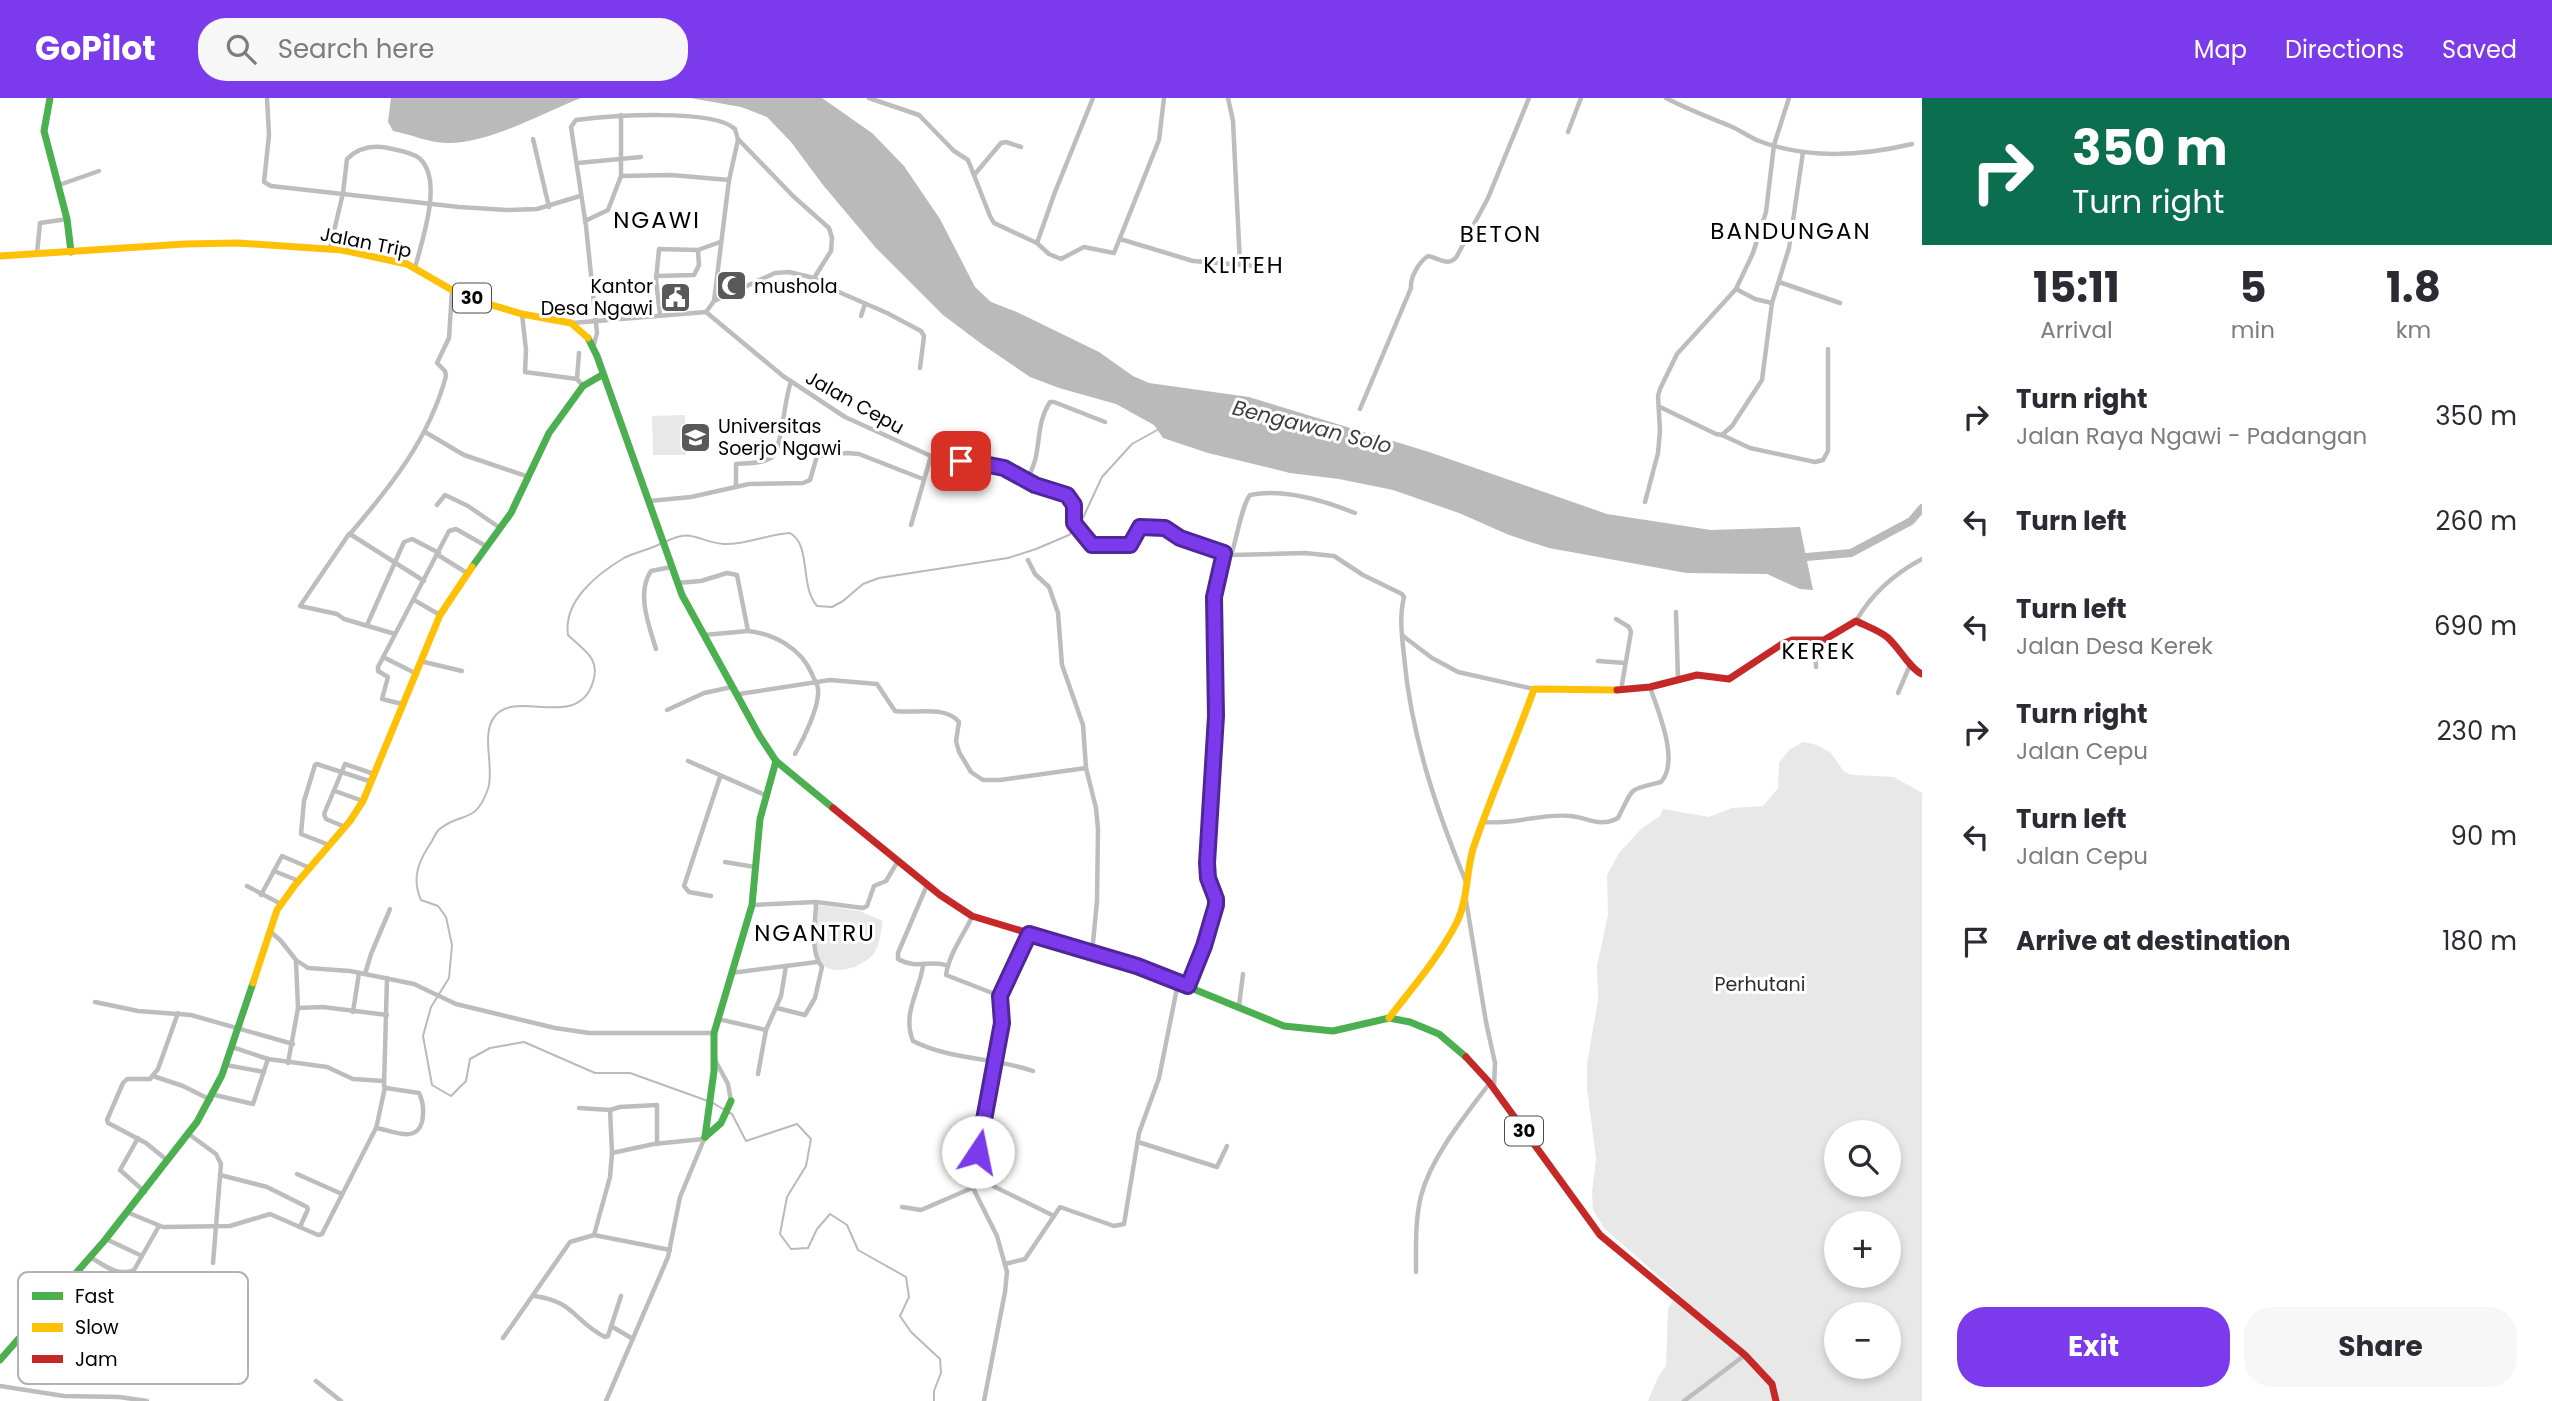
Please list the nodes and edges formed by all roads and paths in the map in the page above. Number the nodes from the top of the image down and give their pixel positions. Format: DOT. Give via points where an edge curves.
graph roads {
  1 [pos="50,98"];
  2 [pos="267,98"];
  3 [pos="869,98"];
  4 [pos="1093,98"];
  5 [pos="1164,98"];
  6 [pos="1228,98"];
  7 [pos="1529,98"];
  8 [pos="1581,98"];
  9 [pos="1666,98"];
  10 [pos="1788,98"];
  11 [pos="621,115"];
  12 [pos="1568,132"];
  13 [pos="533,139"];
  14 [pos="738,140"];
  15 [pos="1912,144"];
  16 [pos="1774,145"];
  17 [pos="1021,147"];
  18 [pos="1803,152"];
  19 [pos="620,157"];
  20 [pos="641,157"];
  21 [pos="578,163"];
  22 [pos="99,171"];
  23 [pos="975,174"];
  24 [pos="621,176"];
  25 [pos="729,180"];
  26 [pos="59,185"];
  27 [pos="343,193"];
  28 [pos="580,195"];
  29 [pos="429,204"];
  30 [pos="549,207"];
  31 [pos="67,219"];
  32 [pos="585,221"];
  33 [pos="1119,239"];
  34 [pos="720,242"];
  35 [pos="1037,243"];
  36 [pos="330,248"];
  37 [pos="698,250"];
  38 [pos="71,252"];
  39 [pos="37,254"];
  40 [pos="0,256"];
  41 [pos="1240,264"];
  42 [pos="1269,267"];
  43 [pos="415,268"];
  44 [pos="656,276"];
  45 [pos="814,278"];
  46 [pos="1780,282"];
  47 [pos="1736,289"];
  48 [pos="452,290"];
  49 [pos="714,301"];
  50 [pos="1772,303"];
  51 [pos="1840,303"];
  52 [pos="865,304"];
  53 [pos="706,312"];
  54 [pos="522,314"];
  55 [pos="660,315"];
  56 [pos="861,316"];
  57 [pos="595,320"];
  58 [pos="571,323"];
  59 [pos="593,348"];
  60 [pos="1828,349"];
  61 [pos="579,353"];
  62 [pos="920,368"];
  63 [pos="602,375"];
  64 [pos="577,379"];
  65 [pos="791,382"];
  66 [pos="583,386"];
  67 [pos="1660,407"];
  68 [pos="1360,409"];
  69 [pos="1105,422"];
  70 [pos="425,432"];
  71 [pos="1722,435"];
  72 [pos="931,456"];
  73 [pos="529,477"];
  74 [pos="923,479"];
  75 [pos="1026,480"];
  76 [pos="736,486"];
  77 [pos="648,502"];
  78 [pos="1645,502"];
  79 [pos="437,505"];
  80 [pos="1355,513"];
  81 [pos="911,525"];
  82 [pos="500,528"];
  83 [pos="350,534"];
  84 [pos="486,546"];
  85 [pos="1224,553"];
  86 [pos="439,554"];
  87 [pos="1231,555"];
  88 [pos="1922,559"];
  89 [pos="1028,560"];
  90 [pos="395,562"];
  91 [pos="671,567"];
  92 [pos="467,573"];
  93 [pos="424,581"];
  94 [pos="677,583"];
  95 [pos="414,600"];
  96 [pos="1676,612"];
  97 [pos="440,615"];
  98 [pos="1616,619"];
  99 [pos="1856,621"];
  100 [pos="367,625"];
  101 [pos="748,631"];
  102 [pos="395,634"];
  103 [pos="704,635"];
  104 [pos="1402,636"];
  105 [pos="1815,640"];
  106 [pos="656,649"];
  107 [pos="383,657"];
  108 [pos="419,661"];
  109 [pos="1598,661"];
  110 [pos="1625,663"];
  111 [pos="1910,665"];
  112 [pos="1816,667"];
  113 [pos="462,671"];
  114 [pos="415,673"];
  115 [pos="1922,674"];
  116 [pos="1678,681"];
  117 [pos="815,682"];
  118 [pos="1650,687"];
  119 [pos="1534,689"];
  120 [pos="1621,690"];
  121 [pos="735,691"];
  122 [pos="1898,693"];
  123 [pos="402,704"];
  124 [pos="667,710"];
  125 [pos="794,754"];
  126 [pos="688,761"];
  127 [pos="776,761"];
  128 [pos="1086,768"];
  129 [pos="342,772"];
  130 [pos="720,777"];
  131 [pos="374,779"];
  132 [pos="335,790"];
  133 [pos="765,795"];
  134 [pos="363,801"];
  135 [pos="1483,822"];
  136 [pos="345,827"];
  137 [pos="330,845"];
  138 [pos="898,860"];
  139 [pos="725,862"];
  140 [pos="756,867"];
  141 [pos="310,868"];
  142 [pos="274,871"];
  143 [pos="299,881"];
  144 [pos="1466,882"];
  145 [pos="928,884"];
  146 [pos="247,886"];
  147 [pos="261,895"];
  148 [pos="711,896"];
  149 [pos="1465,899"];
  150 [pos="816,902"];
  151 [pos="281,904"];
  152 [pos="752,905"];
  153 [pos="390,909"];
  154 [pos="972,916"];
  155 [pos="271,932"];
  156 [pos="1029,934"];
  157 [pos="1092,953"];
  158 [pos="296,960"];
  159 [pos="817,962"];
  160 [pos="786,966"];
  161 [pos="923,966"];
  162 [pos="948,966"];
  163 [pos="362,973"];
  164 [pos="730,973"];
  165 [pos="1243,974"];
  166 [pos="387,978"];
  167 [pos="1178,982"];
  168 [pos="1188,986"];
  169 [pos="1000,996"];
  170 [pos="95,1002"];
  171 [pos="1239,1006"];
  172 [pos="298,1008"];
  173 [pos="777,1009"];
  174 [pos="353,1012"];
  175 [pos="178,1013"];
  176 [pos="387,1015"];
  177 [pos="1389,1018"];
  178 [pos="718,1019"];
  179 [pos="238,1028"];
  180 [pos="766,1030"];
  181 [pos="714,1033"];
  182 [pos="293,1044"];
  183 [pos="232,1046"];
  184 [pos="268,1059"];
  185 [pos="714,1059"];
  186 [pos="995,1060"];
  187 [pos="288,1063"];
  188 [pos="226,1065"];
  189 [pos="1033,1071"];
  190 [pos="264,1072"];
  191 [pos="758,1074"];
  192 [pos="153,1076"];
  193 [pos="384,1084"];
  194 [pos="1492,1086"];
  195 [pos="213,1098"];
  196 [pos="730,1101"];
  197 [pos="579,1108"];
  198 [pos="610,1110"];
  199 [pos="376,1129"];
  200 [pos="190,1135"];
  201 [pos="138,1138"];
  202 [pos="705,1138"];
  203 [pos="1138,1142"];
  204 [pos="657,1144"];
  205 [pos="1227,1146"];
  206 [pos="612,1153"];
  207 [pos="169,1161"];
  208 [pos="974,1166"];
  209 [pos="297,1174"];
  210 [pos="220,1175"];
  211 [pos="972,1188"];
  212 [pos="145,1192"];
  213 [pos="342,1194"];
  214 [pos="902,1207"];
  215 [pos="129,1213"];
  216 [pos="1054,1216"];
  217 [pos="159,1226"];
  218 [pos="216,1227"];
  219 [pos="300,1227"];
  220 [pos="594,1235"];
  221 [pos="107,1239"];
  222 [pos="670,1250"];
  223 [pos="142,1256"];
  224 [pos="90,1257"];
  225 [pos="213,1264"];
  226 [pos="1005,1264"];
  227 [pos="77,1272"];
  228 [pos="114,1272"];
  229 [pos="127,1272"];
  230 [pos="1416,1272"];
  231 [pos="534,1296"];
  232 [pos="621,1296"];
  233 [pos="611,1326"];
  234 [pos="503,1338"];
  235 [pos="18,1339"];
  236 [pos="633,1339"];
  237 [pos="1745,1355"];
  238 [pos="0,1360"];
  239 [pos="316,1381"];
  240 [pos="0,1386"];
  241 [pos="609,1400"];
  242 [pos="147,1401"];
  243 [pos="341,1401"];
  244 [pos="984,1401"];
  245 [pos="1684,1401"];
  246 [pos="1776,1401"];
  1 -- 26 [label="main road" via="44,131"];
  2 -- 27 [label="street" via="264,182"];
  3 -- 23 [label="street" via="922,117 968,160"];
  4 -- 35 [label="street"];
  5 -- 33 [label="street" via="1159,140"];
  6 -- 41 [label="street"];
  7 -- 68 [label="street" via="1489,198 1457,256 1448,262 1428,256 1418,267"];
  8 -- 12 [label="street"];
  9 -- 16 [label="street"];
  10 -- 16 [label="street"];
  11 -- 14 [label="street" via="716,120 734,127"];
  11 -- 19 [label="street"];
  11 -- 21 [label="street" via="573,121"];
  13 -- 30 [label="street"];
  14 -- 25 [label="street"];
  14 -- 45 [label="street" via="829,228 831,251"];
  15 -- 18 [label="street" via="1858,153"];
  16 -- 18 [label="street"];
  16 -- 47 [label="street" via="1764,218"];
  17 -- 23 [label="street" via="1001,143"];
  18 -- 46 [label="street"];
  19 -- 20 [label="street"];
  19 -- 21 [label="street"];
  19 -- 24 [label="street"];
  21 -- 28 [label="street"];
  22 -- 26 [label="street"];
  23 -- 35 [label="street" via="992,220"];
  24 -- 25 [label="street"];
  24 -- 32 [label="street" via="608,211"];
  25 -- 34 [label="street"];
  26 -- 31 [label="main road"];
  27 -- 29 [label="street"];
  27 -- 29 [label="street" via="347,159 365,148 383,147 421,159 432,184"];
  27 -- 36 [label="street"];
  28 -- 30 [label="street"];
  28 -- 32 [label="street"];
  29 -- 30 [label="street" via="507,210"];
  29 -- 43 [label="street"];
  31 -- 38 [label="main road"];
  31 -- 39 [label="street" via="40,223"];
  32 -- 57 [label="street"];
  33 -- 35 [label="street" via="1113,254 1084,247 1061,259"];
  33 -- 41 [label="street" via="1193,261"];
  34 -- 37 [label="street"];
  34 -- 49 [label="street"];
  36 -- 38 [label="main road, Jalan Trip / 30" via="238,243"];
  36 -- 43 [label="main road, Jalan Trip / 30"];
  37 -- 44 [label="street" via="694,275"];
  37 -- 44 [label="street" via="659,249"];
  38 -- 39 [label="main road, Jalan Trip / 30"];
  39 -- 40 [label="main road, Jalan Trip / 30"];
  41 -- 42 [label="street"];
  43 -- 48 [label="main road, Jalan Trip / 30"];
  44 -- 55 [label="street"];
  45 -- 49 [label="street" via="775,273"];
  45 -- 52 [label="street"];
  46 -- 50 [label="street"];
  46 -- 51 [label="street"];
  47 -- 50 [label="street"];
  47 -- 67 [label="street" via="1677,354 1658,396"];
  48 -- 54 [label="main road, Jalan Trip / 30"];
  48 -- 70 [label="street" via="449,338 437,363 446,376"];
  49 -- 53 [label="street"];
  50 -- 71 [label="street" via="1762,380"];
  52 -- 56 [label="street"];
  52 -- 62 [label="street" via="923,333"];
  53 -- 55 [label="street"];
  53 -- 65 [label="street, Jalan Cepu"];
  54 -- 58 [label="main road, Jalan Trip / 30"];
  54 -- 64 [label="street" via="524,371"];
  55 -- 57 [label="street"];
  57 -- 58 [label="street"];
  57 -- 59 [label="street"];
  58 -- 59 [label="main road, 30"];
  59 -- 63 [label="main road, 30"];
  60 -- 71 [label="street" via="1829,439 1824,460 1750,448"];
  61 -- 64 [label="street"];
  63 -- 66 [label="main road"];
  63 -- 77 [label="main road, 30"];
  64 -- 66 [label="street"];
  65 -- 72 [label="street, Jalan Cepu" via="851,420"];
  65 -- 76 [label="street" via="778,451 766,460 736,464"];
  66 -- 73 [label="main road" via="549,433"];
  67 -- 71 [label="street"];
  67 -- 78 [label="street" via="1658,453"];
  69 -- 75 [label="street" via="1050,402 1041,422 1036,462"];
  70 -- 73 [label="street" via="464,455"];
  70 -- 83 [label="street" via="401,472"];
  72 -- 74 [label="street"];
  72 -- 75 [label="street, Jalan Cepu" via="997,466"];
  73 -- 82 [label="main road"];
  74 -- 76 [label="street" via="847,453 817,456 807,482"];
  74 -- 81 [label="street"];
  75 -- 85 [label="street, Jalan Cepu" via="1069,496 1074,523 1094,545 1129,545 1140,527 1163,528"];
  76 -- 77 [label="street"];
  77 -- 91 [label="main road, 30"];
  79 -- 82 [label="street" via="445,495"];
  80 -- 87 [label="street" via="1279,494 1250,495"];
  82 -- 84 [label="main road"];
  83 -- 90 [label="street"];
  83 -- 100 [label="street" via="300,606"];
  84 -- 86 [label="street" via="454,528"];
  84 -- 92 [label="main road"];
  85 -- 87 [label="street"];
  85 -- 168 [label="street" via="1215,584 1213,618 1216,716 1207,863 1216,909"];
  86 -- 90 [label="street" via="412,539 404,542"];
  86 -- 92 [label="street"];
  86 -- 93 [label="street"];
  87 -- 104 [label="street" via="1305,552 1339,559 1403,596"];
  88 -- 99 [label="street" via="1899,571"];
  89 -- 128 [label="street" via="1049,587 1058,612 1061,658 1083,725"];
  90 -- 93 [label="street"];
  90 -- 100 [label="street"];
  91 -- 94 [label="main road, 30"];
  91 -- 106 [label="street" via="651,571 647,580 645,606"];
  92 -- 97 [label="main road"];
  93 -- 95 [label="street"];
  94 -- 101 [label="street" via="737,575"];
  94 -- 103 [label="main road, 30"];
  95 -- 97 [label="street"];
  95 -- 102 [label="street"];
  96 -- 116 [label="street"];
  97 -- 108 [label="main road"];
  98 -- 110 [label="street" via="1629,627"];
  99 -- 105 [label="main road" via="1830,638"];
  99 -- 111 [label="main road" via="1885,635"];
  100 -- 102 [label="street"];
  101 -- 103 [label="street"];
  101 -- 117 [label="street" via="765,633 797,651"];
  102 -- 107 [label="street"];
  103 -- 121 [label="main road, 30"];
  104 -- 119 [label="street" via="1458,672"];
  104 -- 144 [label="street" via="1408,699 1424,764"];
  105 -- 112 [label="street"];
  105 -- 116 [label="main road" via="1782,644 1729,680 1697,675"];
  107 -- 114 [label="street"];
  107 -- 123 [label="street" via="377,670 388,678 381,698"];
  108 -- 113 [label="street"];
  108 -- 114 [label="main road"];
  109 -- 110 [label="street"];
  110 -- 120 [label="street"];
  111 -- 115 [label="main road"];
  111 -- 122 [label="street"];
  114 -- 123 [label="main road"];
  116 -- 118 [label="main road"];
  117 -- 121 [label="street"];
  117 -- 125 [label="street" via="818,691 807,733"];
  117 -- 128 [label="street" via="877,684 895,711 931,711 956,718 959,752 971,772 984,780"];
  118 -- 120 [label="main road"];
  118 -- 135 [label="street" via="1666,735 1667,772 1661,782 1630,791 1618,818 1601,822 1542,816"];
  119 -- 120 [label="main road"];
  119 -- 135 [label="main road"];
  121 -- 124 [label="street" via="704,693"];
  121 -- 127 [label="main road, 30"];
  123 -- 131 [label="main road"];
  126 -- 130 [label="street"];
  127 -- 133 [label="main road"];
  127 -- 138 [label="main road, 30"];
  128 -- 157 [label="street" via="1098,829"];
  129 -- 131 [label="street"];
  129 -- 131 [label="street" via="347,763"];
  129 -- 132 [label="street"];
  129 -- 137 [label="street" via="316,764 304,801 300,834"];
  130 -- 133 [label="street"];
  130 -- 148 [label="street" via="684,886 690,892"];
  131 -- 134 [label="main road"];
  132 -- 134 [label="street"];
  132 -- 136 [label="street" via="324,816"];
  133 -- 140 [label="main road"];
  134 -- 136 [label="main road"];
  135 -- 144 [label="main road"];
  136 -- 137 [label="main road"];
  137 -- 141 [label="main road"];
  138 -- 145 [label="main road, 30"];
  138 -- 150 [label="street" via="886,881 874,885 867,906"];
  139 -- 140 [label="street"];
  140 -- 152 [label="main road"];
  141 -- 142 [label="street" via="283,855"];
  141 -- 143 [label="main road"];
  142 -- 143 [label="street"];
  142 -- 147 [label="street"];
  143 -- 151 [label="main road"];
  144 -- 149 [label="main road"];
  145 -- 154 [label="main road, 30"];
  145 -- 161 [label="street" via="898,956"];
  146 -- 147 [label="street"];
  147 -- 151 [label="street"];
  149 -- 177 [label="main road" via="1446,944"];
  149 -- 194 [label="street" via="1495,1063"];
  150 -- 152 [label="street"];
  150 -- 159 [label="street"];
  151 -- 155 [label="main road"];
  152 -- 164 [label="main road"];
  153 -- 163 [label="street"];
  154 -- 156 [label="main road, 30"];
  154 -- 162 [label="street"];
  155 -- 158 [label="street"];
  155 -- 179 [label="main road"];
  156 -- 157 [label="main road, 30"];
  156 -- 169 [label="street"];
  157 -- 167 [label="main road, 30"];
  158 -- 163 [label="street" via="312,969"];
  158 -- 172 [label="street"];
  159 -- 160 [label="street"];
  159 -- 173 [label="street" via="821,973 808,1013"];
  160 -- 164 [label="street"];
  160 -- 173 [label="street"];
  161 -- 162 [label="street"];
  161 -- 186 [label="street" via="910,1005 913,1041 960,1056"];
  162 -- 169 [label="street" via="947,978"];
  163 -- 166 [label="street"];
  163 -- 174 [label="street"];
  164 -- 178 [label="main road"];
  165 -- 171 [label="street"];
  166 -- 176 [label="street"];
  166 -- 181 [label="street" via="414,984 456,1004 571,1031"];
  167 -- 168 [label="main road, 30"];
  167 -- 203 [label="street" via="1158,1078"];
  168 -- 171 [label="main road, 30"];
  169 -- 186 [label="street" via="1002,1023"];
  170 -- 175 [label="street"];
  171 -- 177 [label="main road, 30" via="1284,1026 1317,1031"];
  172 -- 174 [label="street"];
  172 -- 182 [label="street"];
  173 -- 180 [label="street"];
  174 -- 176 [label="street"];
  175 -- 179 [label="street"];
  175 -- 192 [label="street"];
  176 -- 193 [label="street"];
  177 -- 194 [label="main road, 30" via="1439,1034"];
  178 -- 180 [label="street"];
  178 -- 181 [label="main road"];
  179 -- 182 [label="street"];
  179 -- 183 [label="main road"];
  180 -- 191 [label="street"];
  181 -- 185 [label="main road"];
  182 -- 187 [label="street"];
  183 -- 184 [label="street"];
  183 -- 188 [label="main road"];
  184 -- 187 [label="street"];
  184 -- 190 [label="street"];
  185 -- 196 [label="street" via="728,1084"];
  185 -- 202 [label="main road"];
  186 -- 189 [label="street"];
  186 -- 208 [label="street"];
  187 -- 193 [label="street" via="327,1067 353,1079"];
  188 -- 190 [label="street"];
  188 -- 195 [label="main road"];
  190 -- 195 [label="street" via="253,1104"];
  192 -- 195 [label="street"];
  192 -- 201 [label="street" via="127,1079 107,1120"];
  193 -- 199 [label="street"];
  193 -- 199 [label="street" via="419,1093 423,1116 420,1129 413,1134"];
  194 -- 230 [label="street" via="1461,1122 1425,1182 1418,1215"];
  194 -- 237 [label="main road, 30" via="1600,1235"];
  195 -- 200 [label="main road"];
  196 -- 202 [label="main road" via="724,1119"];
  197 -- 198 [label="street"];
  198 -- 204 [label="street" via="657,1105"];
  198 -- 206 [label="street"];
  199 -- 213 [label="street"];
  200 -- 207 [label="main road"];
  200 -- 210 [label="street" via="216,1154"];
  201 -- 207 [label="street"];
  201 -- 212 [label="street" via="120,1170"];
  202 -- 204 [label="street"];
  202 -- 222 [label="street" via="680,1197"];
  203 -- 205 [label="street" via="1217,1167"];
  203 -- 216 [label="street" via="1123,1226 1098,1222 1063,1207"];
  204 -- 206 [label="street"];
  206 -- 220 [label="street"];
  207 -- 212 [label="main road"];
  208 -- 211 [label="street"];
  208 -- 216 [label="street" via="989,1170 993,1186"];
  209 -- 213 [label="street"];
  210 -- 218 [label="street"];
  210 -- 219 [label="street" via="267,1187 307,1207"];
  211 -- 214 [label="street" via="921,1210"];
  211 -- 226 [label="street" via="997,1236"];
  212 -- 215 [label="main road"];
  213 -- 219 [label="street" via="322,1234"];
  215 -- 217 [label="street"];
  215 -- 221 [label="main road"];
  216 -- 226 [label="street" via="1025,1259"];
  217 -- 218 [label="street"];
  217 -- 223 [label="street"];
  218 -- 219 [label="street" via="270,1214"];
  218 -- 225 [label="street"];
  220 -- 222 [label="street"];
  220 -- 231 [label="street" via="566,1245"];
  221 -- 223 [label="street"];
  221 -- 224 [label="main road"];
  222 -- 236 [label="street"];
  223 -- 229 [label="street" via="134,1270"];
  224 -- 227 [label="main road"];
  224 -- 228 [label="street"];
  226 -- 244 [label="street" via="1005,1292"];
  231 -- 233 [label="street" via="570,1308 604,1337"];
  231 -- 234 [label="street"];
  232 -- 233 [label="street"];
  233 -- 236 [label="street"];
  235 -- 238 [label="main road"];
  236 -- 241 [label="street"];
  237 -- 245 [label="street"];
  237 -- 246 [label="main road, 30" via="1772,1384"];
  239 -- 243 [label="street"];
  240 -- 242 [label="street"];
}
